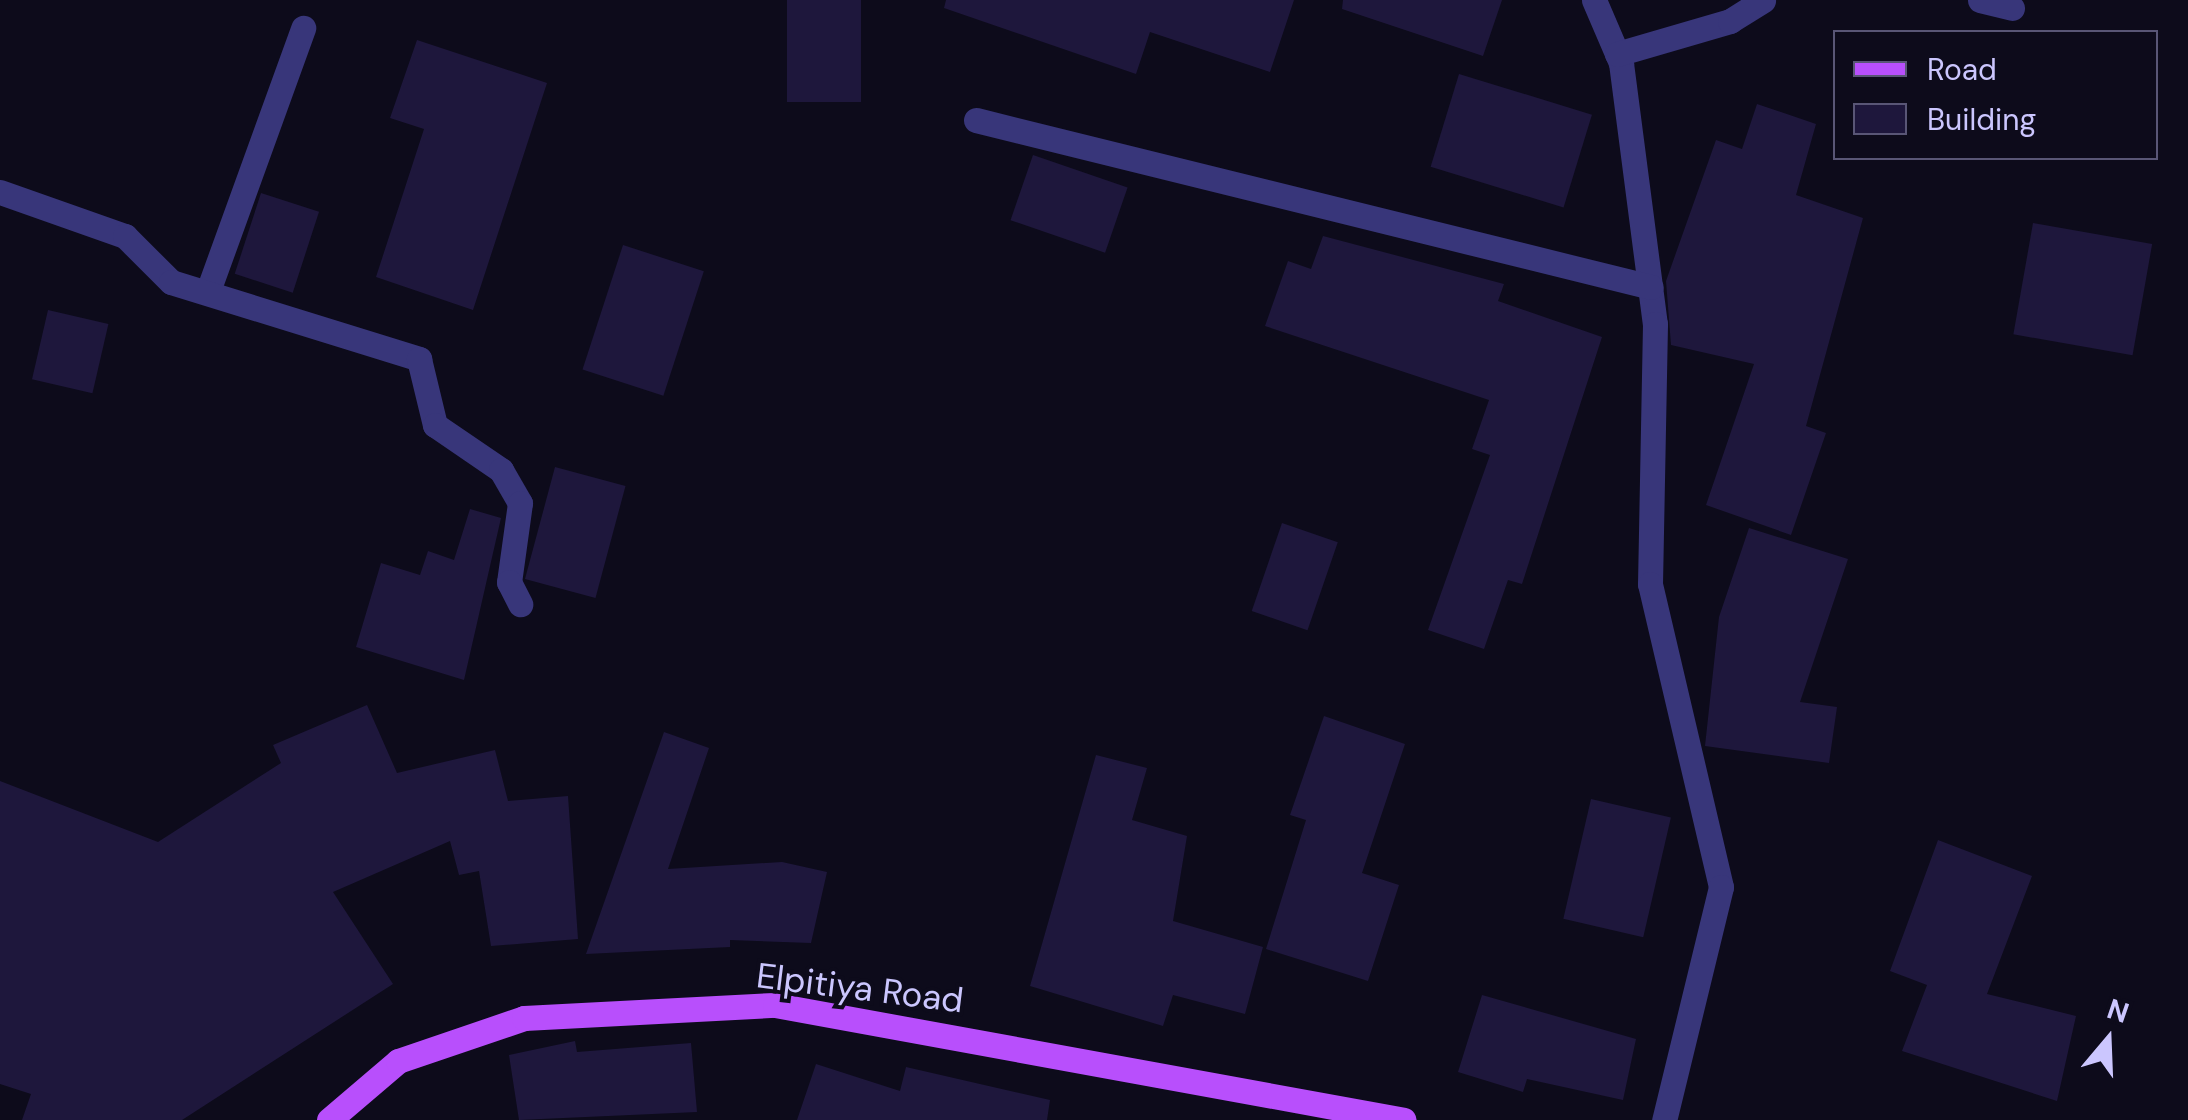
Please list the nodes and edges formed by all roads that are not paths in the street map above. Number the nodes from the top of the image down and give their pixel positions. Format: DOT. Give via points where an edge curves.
graph roads {
  1 [pos="1594,0"];
  2 [pos="1764,0"];
  3 [pos="1980,0"];
  4 [pos="2012,8"];
  5 [pos="303,28"];
  6 [pos="1616,54"];
  7 [pos="976,120"];
  8 [pos="0,192"];
  9 [pos="1651,287"];
  10 [pos="208,291"];
  11 [pos="520,604"];
  12 [pos="329,1120"];
  13 [pos="1404,1120"];
  14 [pos="1664,1120"];
  1 -- 6 [label="street"];
  2 -- 6 [label="street" via="1730,21"];
  3 -- 4 [label="street"];
  5 -- 10 [label="street"];
  6 -- 9 [label="street"];
  7 -- 9 [label="street"];
  8 -- 10 [label="street" via="126,236 171,282"];
  9 -- 14 [label="street" via="1650,584 1721,887"];
  10 -- 11 [label="street" via="419,359 435,425 501,470 520,503 509,582"];
  12 -- 13 [label="main road, Elpitiya Road" via="398,1061 524,1018 775,1006"];
}
